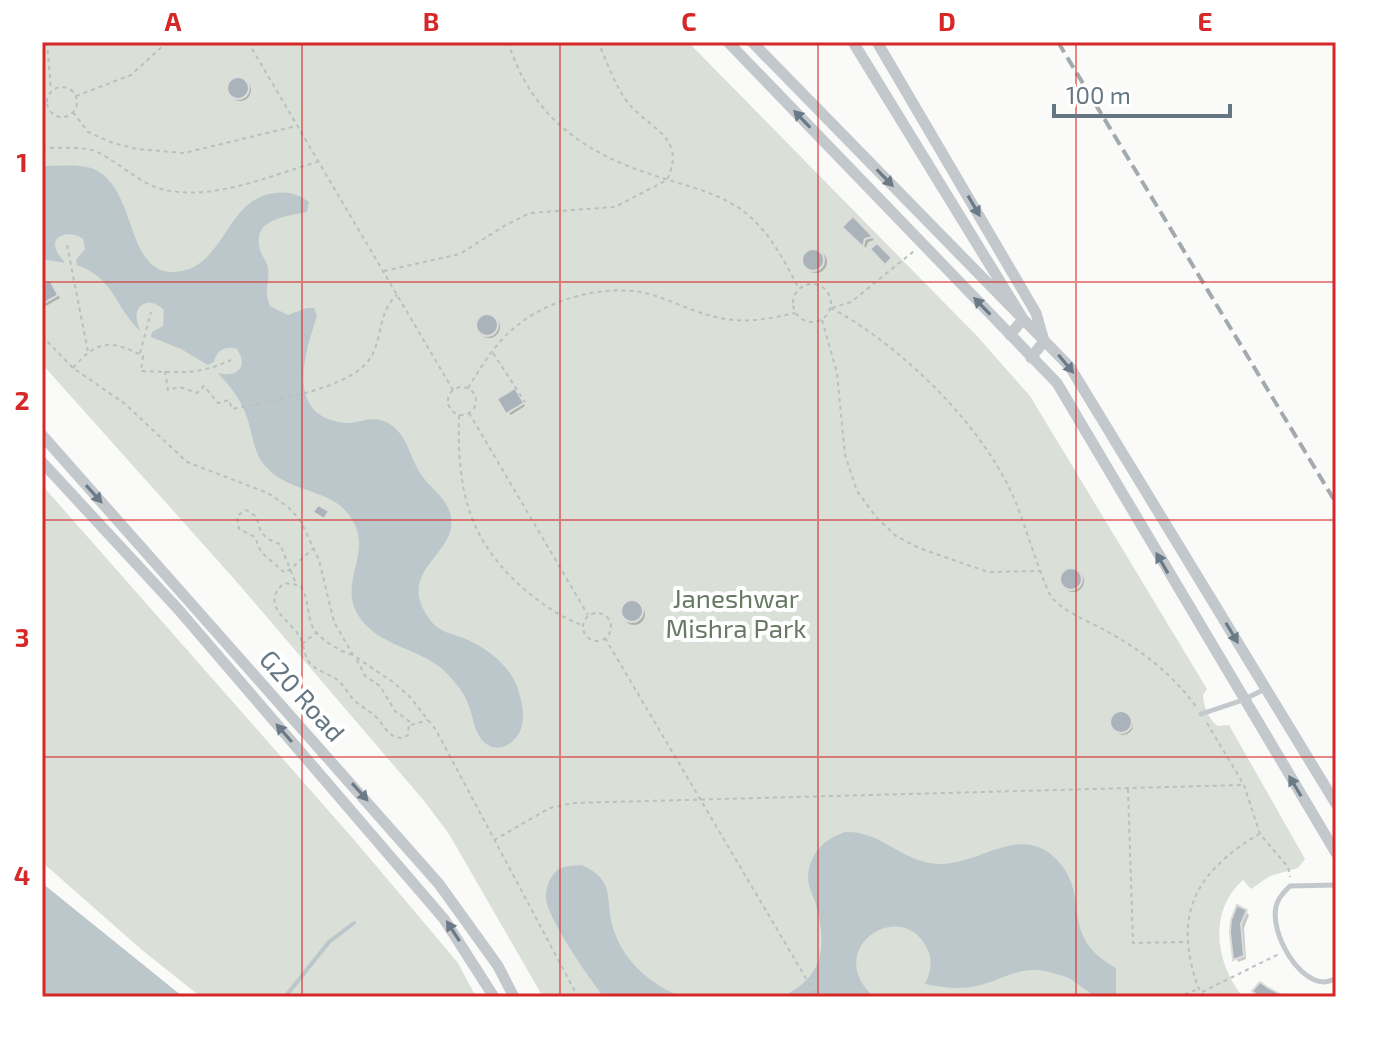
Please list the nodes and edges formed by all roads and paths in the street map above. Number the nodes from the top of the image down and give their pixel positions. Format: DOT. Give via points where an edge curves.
graph roads {
  1 [pos="47,42"];
  2 [pos="167,42"];
  3 [pos="248,42"];
  4 [pos="508,42"];
  5 [pos="598,42"];
  6 [pos="728,42"];
  7 [pos="752,42"];
  8 [pos="853,42"];
  9 [pos="877,42"];
  10 [pos="51,91"];
  11 [pos="76,96"];
  12 [pos="73,112"];
  13 [pos="298,126"];
  14 [pos="42,147"];
  15 [pos="319,161"];
  16 [pos="667,180"];
  17 [pos="923,244"];
  18 [pos="67,245"];
  19 [pos="384,271"];
  20 [pos="799,289"];
  21 [pos="397,294"];
  22 [pos="831,308"];
  23 [pos="151,312"];
  24 [pos="795,313"];
  25 [pos="1023,319"];
  26 [pos="822,320"];
  27 [pos="1010,335"];
  28 [pos="42,336"];
  29 [pos="1044,341"];
  30 [pos="88,352"];
  31 [pos="492,352"];
  32 [pos="140,354"];
  33 [pos="1031,358"];
  34 [pos="231,360"];
  35 [pos="73,368"];
  36 [pos="165,371"];
  37 [pos="468,388"];
  38 [pos="453,390"];
  39 [pos="525,402"];
  40 [pos="469,413"];
  41 [pos="459,415"];
  42 [pos="42,435"];
  43 [pos="42,462"];
  44 [pos="267,538"];
  45 [pos="259,546"];
  46 [pos="314,548"];
  47 [pos="291,568"];
  48 [pos="1041,570"];
  49 [pos="296,582"];
  50 [pos="588,615"];
  51 [pos="582,625"];
  52 [pos="317,632"];
  53 [pos="605,638"];
  54 [pos="302,644"];
  55 [pos="354,656"];
  56 [pos="1266,688"];
  57 [pos="1243,700"];
  58 [pos="1201,714"];
  59 [pos="428,720"];
  60 [pos="410,725"];
  61 [pos="1244,785"];
  62 [pos="1128,787"];
  63 [pos="699,800"];
  64 [pos="1336,804"];
  65 [pos="1260,834"];
  66 [pos="492,841"];
  67 [pos="1336,853"];
  68 [pos="439,884"];
  69 [pos="1336,885"];
  70 [pos="1290,886"];
  71 [pos="422,893"];
  72 [pos="1187,942"];
  73 [pos="1285,950"];
  74 [pos="1336,979"];
  75 [pos="1202,994"];
  76 [pos="494,997"];
  77 [pos="514,997"];
  78 [pos="578,997"];
  79 [pos="817,997"];
  80 [pos="1177,997"];
  1 -- 10 [label="path"];
  2 -- 11 [label="path" via="131,75"];
  3 -- 13 [label="path"];
  4 -- 16 [label="path" via="516,67 557,123 617,163"];
  5 -- 16 [label="path" via="622,96 673,146 675,159"];
  17 -- 6 [label="street, one-way"];
  7 -- 25 [label="street, one-way"];
  8 -- 25 [label="street"];
  9 -- 29 [label="street, one-way" via="1036,313"];
  10 -- 11 [label="path" via="68,87"];
  10 -- 12 [label="path" via="51,112 62,117"];
  11 -- 12 [label="path"];
  12 -- 13 [label="path" via="88,132 113,143 184,153"];
  13 -- 15 [label="path"];
  14 -- 15 [label="path" via="94,150 132,176 189,193 225,189"];
  15 -- 19 [label="path"];
  16 -- 19 [label="path" via="615,207 530,213 460,254"];
  16 -- 20 [label="path" via="706,191 746,213 777,248"];
  17 -- 22 [label="path" via="851,302"];
  27 -- 17 [label="street, one-way"];
  18 -- 30 [label="path"];
  19 -- 21 [label="path"];
  20 -- 22 [label="path" via="810,284 824,288"];
  20 -- 24 [label="path" via="793,298"];
  21 -- 36 [label="path" via="386,304 370,359 352,375 310,390 232,409 229,400 218,403 204,386 197,393 180,387 168,390"];
  21 -- 38 [label="path"];
  22 -- 26 [label="path"];
  22 -- 48 [label="path" via="902,356 987,449 1014,498"];
  23 -- 32 [label="path"];
  24 -- 26 [label="path" via="807,322"];
  24 -- 31 [label="path" via="729,321 642,292 608,290 545,308 513,329"];
  25 -- 27 [label="street"];
  25 -- 29 [label="street"];
  26 -- 48 [label="path" via="837,373 845,455 857,491 876,517 919,548 988,572"];
  27 -- 33 [label="street"];
  28 -- 35 [label="path"];
  29 -- 33 [label="street"];
  29 -- 56 [label="street, one-way" via="1070,367"];
  30 -- 32 [label="path" via="106,343"];
  30 -- 35 [label="path"];
  31 -- 37 [label="path"];
  31 -- 39 [label="path"];
  32 -- 36 [label="path" via="141,371"];
  57 -- 33 [label="street, one-way" via="1057,383"];
  34 -- 36 [label="path" via="208,370"];
  35 -- 46 [label="path" via="124,403 187,462 268,493 288,507"];
  37 -- 38 [label="path"];
  37 -- 40 [label="path" via="476,400"];
  38 -- 41 [label="path" via="448,404"];
  40 -- 41 [label="path"];
  40 -- 50 [label="path"];
  41 -- 51 [label="path" via="463,490 491,555 544,606"];
  42 -- 68 [label="street, G20 Road, one-way"];
  71 -- 43 [label="street, G20 Road, one-way" via="178,609"];
  44 -- 45 [label="path"];
  44 -- 45 [label="path" via="252,511 240,513 239,529 255,537"];
  44 -- 47 [label="path" via="280,544"];
  45 -- 47 [label="path" via="279,570"];
  46 -- 47 [label="path"];
  46 -- 55 [label="path" via="334,622"];
  47 -- 49 [label="path"];
  48 -- 58 [label="path" via="1050,596 1157,664"];
  49 -- 52 [label="path"];
  49 -- 54 [label="path" via="284,583 275,598 282,619"];
  50 -- 51 [label="path"];
  50 -- 53 [label="path" via="608,618 611,629"];
  51 -- 53 [label="path" via="589,639"];
  52 -- 54 [label="path"];
  52 -- 55 [label="path"];
  53 -- 63 [label="path"];
  54 -- 60 [label="path" via="312,666 340,682 391,735 403,738"];
  55 -- 59 [label="path" via="393,682"];
  55 -- 60 [label="path" via="365,676 380,686"];
  56 -- 57 [label="lane"];
  56 -- 64 [label="street"];
  57 -- 58 [label="lane"];
  67 -- 57 [label="street, one-way"];
  58 -- 61 [label="path"];
  59 -- 60 [label="path"];
  59 -- 66 [label="path"];
  61 -- 62 [label="path"];
  61 -- 65 [label="path"];
  62 -- 63 [label="path"];
  62 -- 72 [label="path" via="1133,943"];
  63 -- 66 [label="path" via="561,805"];
  63 -- 79 [label="path"];
  65 -- 70 [label="path" via="1288,867"];
  65 -- 72 [label="path" via="1229,852 1211,872 1189,914"];
  66 -- 78 [label="path"];
  68 -- 71 [label="street"];
  68 -- 77 [label="street, G20 Road"];
  69 -- 70 [label="lane"];
  70 -- 73 [label="lane" via="1277,902 1278,935"];
  76 -- 71 [label="street, G20 Road, one-way"];
  72 -- 75 [label="path"];
  73 -- 74 [label="lane" via="1308,976 1323,982"];
  73 -- 75 [label="path"];
  75 -- 80 [label="path"];
}
